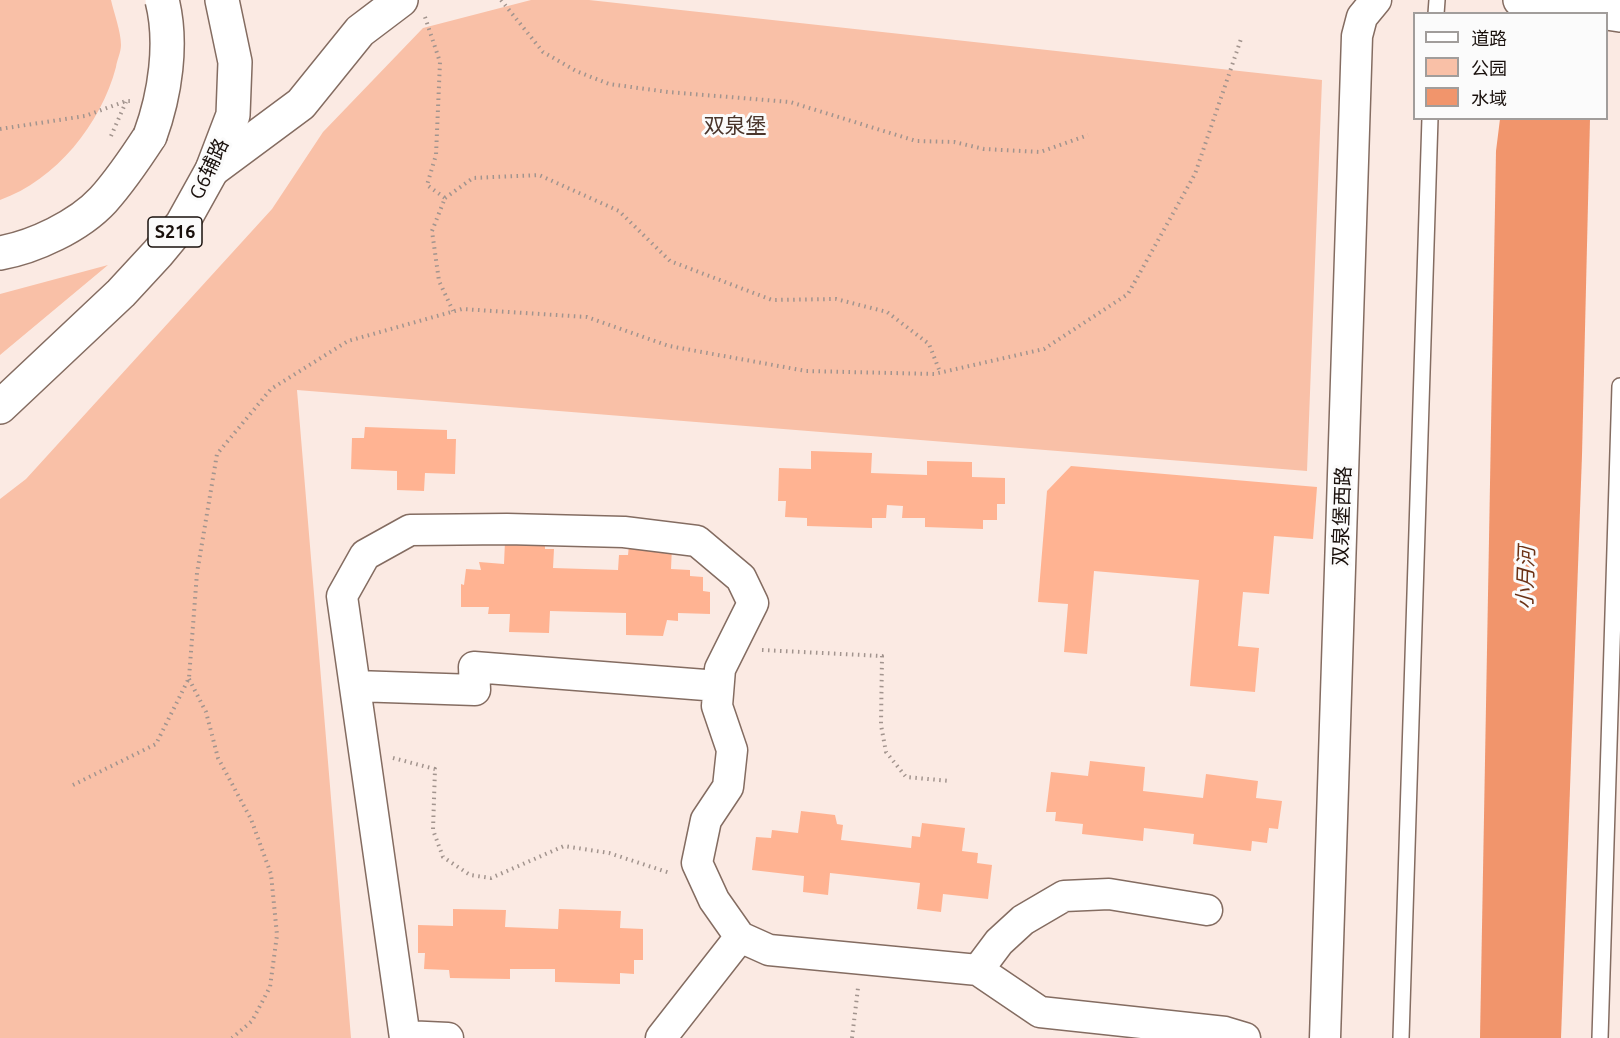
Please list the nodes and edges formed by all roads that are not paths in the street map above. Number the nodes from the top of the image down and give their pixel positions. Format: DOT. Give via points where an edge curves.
graph roads {
  1 [pos="162,0"];
  2 [pos="222,0"];
  3 [pos="1376,0"];
  4 [pos="1520,0"];
  5 [pos="413,7"];
  6 [pos="1600,12"];
  7 [pos="1430,120"];
  8 [pos="212,170"];
  9 [pos="0,253"];
  10 [pos="1620,386"];
  11 [pos="0,407"];
  12 [pos="355,686"];
  13 [pos="718,686"];
  14 [pos="1207,910"];
  15 [pos="740,937"];
  16 [pos="978,970"];
  17 [pos="1148,1031"];
  18 [pos="405,1037"];
  19 [pos="448,1038"];
  20 [pos="661,1038"];
  21 [pos="1245,1038"];
  22 [pos="1324,1038"];
  23 [pos="1401,1038"];
  24 [pos="1600,1038"];
  1 -- 9 [label="main road, bridge" via="166,55 159,111 150,136 101,202 64,230"];
  2 -- 8 [label="main road, G6辅路 / S216" via="236,62 233,114"];
  3 -- 22 [label="street, 双泉堡西路" via="1362,17 1357,36"];
  4 -- 6 [label="main road"];
  5 -- 8 [label="main road" via="360,31 302,104"];
  7 -- 23 [label="lane"];
  8 -- 11 [label="main road, G6辅路 / S216" via="182,224 158,253"];
  10 -- 24 [label="lane"];
  12 -- 13 [label="street" via="475,690 474,667"];
  12 -- 13 [label="street" via="342,596 365,555 410,530 507,529 624,532 697,541 741,578 753,603 720,669"];
  12 -- 18 [label="street"];
  13 -- 15 [label="street" via="717,706 732,750 728,787 706,820 697,863 714,900"];
  14 -- 16 [label="street" via="1109,894 1064,896 1023,920 999,942"];
  15 -- 16 [label="street" via="769,950"];
  15 -- 20 [label="street"];
  16 -- 17 [label="street" via="1040,1012"];
  17 -- 21 [label="street" via="1225,1032"];
  18 -- 19 [label="street"];
}
